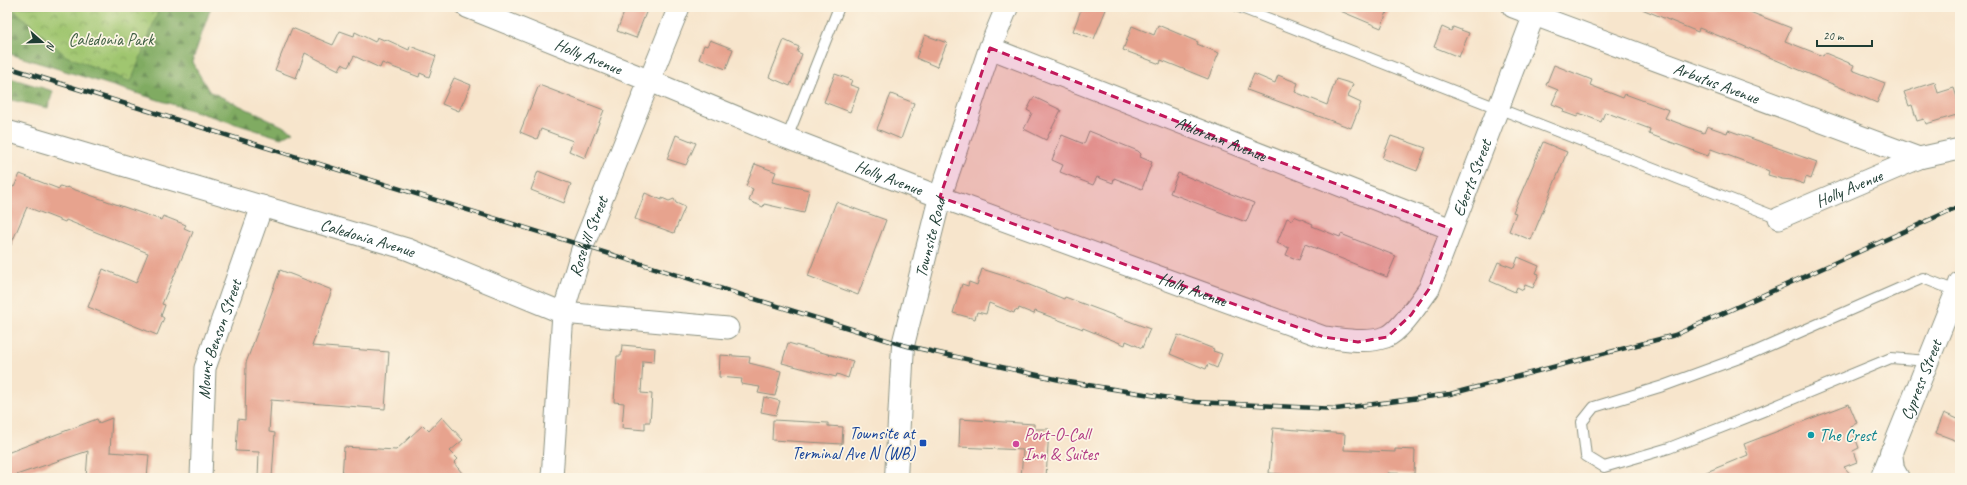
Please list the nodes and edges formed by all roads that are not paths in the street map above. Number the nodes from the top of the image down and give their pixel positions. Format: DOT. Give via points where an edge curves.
graph roads {
  1 [pos="467,7"];
  2 [pos="679,7"];
  3 [pos="839,7"];
  4 [pos="1007,7"];
  5 [pos="1239,7"];
  6 [pos="1513,7"];
  7 [pos="1536,11"];
  8 [pos="990,48"];
  9 [pos="650,81"];
  10 [pos="1498,108"];
  11 [pos="7,131"];
  12 [pos="787,138"];
  13 [pos="1960,149"];
  14 [pos="1919,158"];
  15 [pos="940,197"];
  16 [pos="262,206"];
  17 [pos="1778,218"];
  18 [pos="1451,229"];
  19 [pos="1958,286"];
  20 [pos="563,313"];
  21 [pos="728,328"];
  22 [pos="1387,337"];
  23 [pos="1928,361"];
  24 [pos="1891,452"];
  25 [pos="201,478"];
  26 [pos="552,478"];
  27 [pos="896,478"];
  28 [pos="1881,478"];
  29 [pos="1898,478"];
  1 -- 9 [label="street, Holly Avenue"];
  2 -- 9 [label="street, Rosehill Street"];
  3 -- 12 [label="lane"];
  4 -- 8 [label="street, Townsite Road"];
  5 -- 10 [label="lane"];
  6 -- 7 [label="street, Arbutus Avenue"];
  7 -- 10 [label="street, Eberts Street"];
  7 -- 14 [label="street, Arbutus Avenue"];
  8 -- 15 [label="street, Townsite Road"];
  8 -- 18 [label="street, Aldorann Avenue"];
  9 -- 12 [label="street, Holly Avenue"];
  9 -- 20 [label="street, Rosehill Street" via="583,246"];
  10 -- 17 [label="lane"];
  10 -- 18 [label="street, Eberts Street"];
  11 -- 16 [label="street, Caledonia Avenue"];
  12 -- 15 [label="street, Holly Avenue"];
  13 -- 14 [label="street, Holly Avenue"];
  14 -- 17 [label="street, Holly Avenue"];
  15 -- 22 [label="street, Holly Avenue" via="1324,337 1358,342"];
  15 -- 27 [label="street, Townsite Road" via="903,345"];
  16 -- 20 [label="street, Caledonia Avenue" via="408,249"];
  16 -- 25 [label="street, Mount Benson Street" via="205,368"];
  18 -- 22 [label="street, Eberts Street" via="1429,289 1411,315"];
  19 -- 23 [label="street, Cypress Street"];
  19 -- 23 [label="lane" via="1923,278 1750,354 1663,386 1594,407 1582,422 1586,456 1604,466 1669,448 1891,358"];
  20 -- 21 [label="street, Caledonia Avenue"];
  20 -- 26 [label="street, Rosehill Street"];
  23 -- 24 [label="street, Cypress Street"];
  24 -- 28 [label="street, Cypress Street"];
  24 -- 29 [label="street" via="1893,469"];
}
